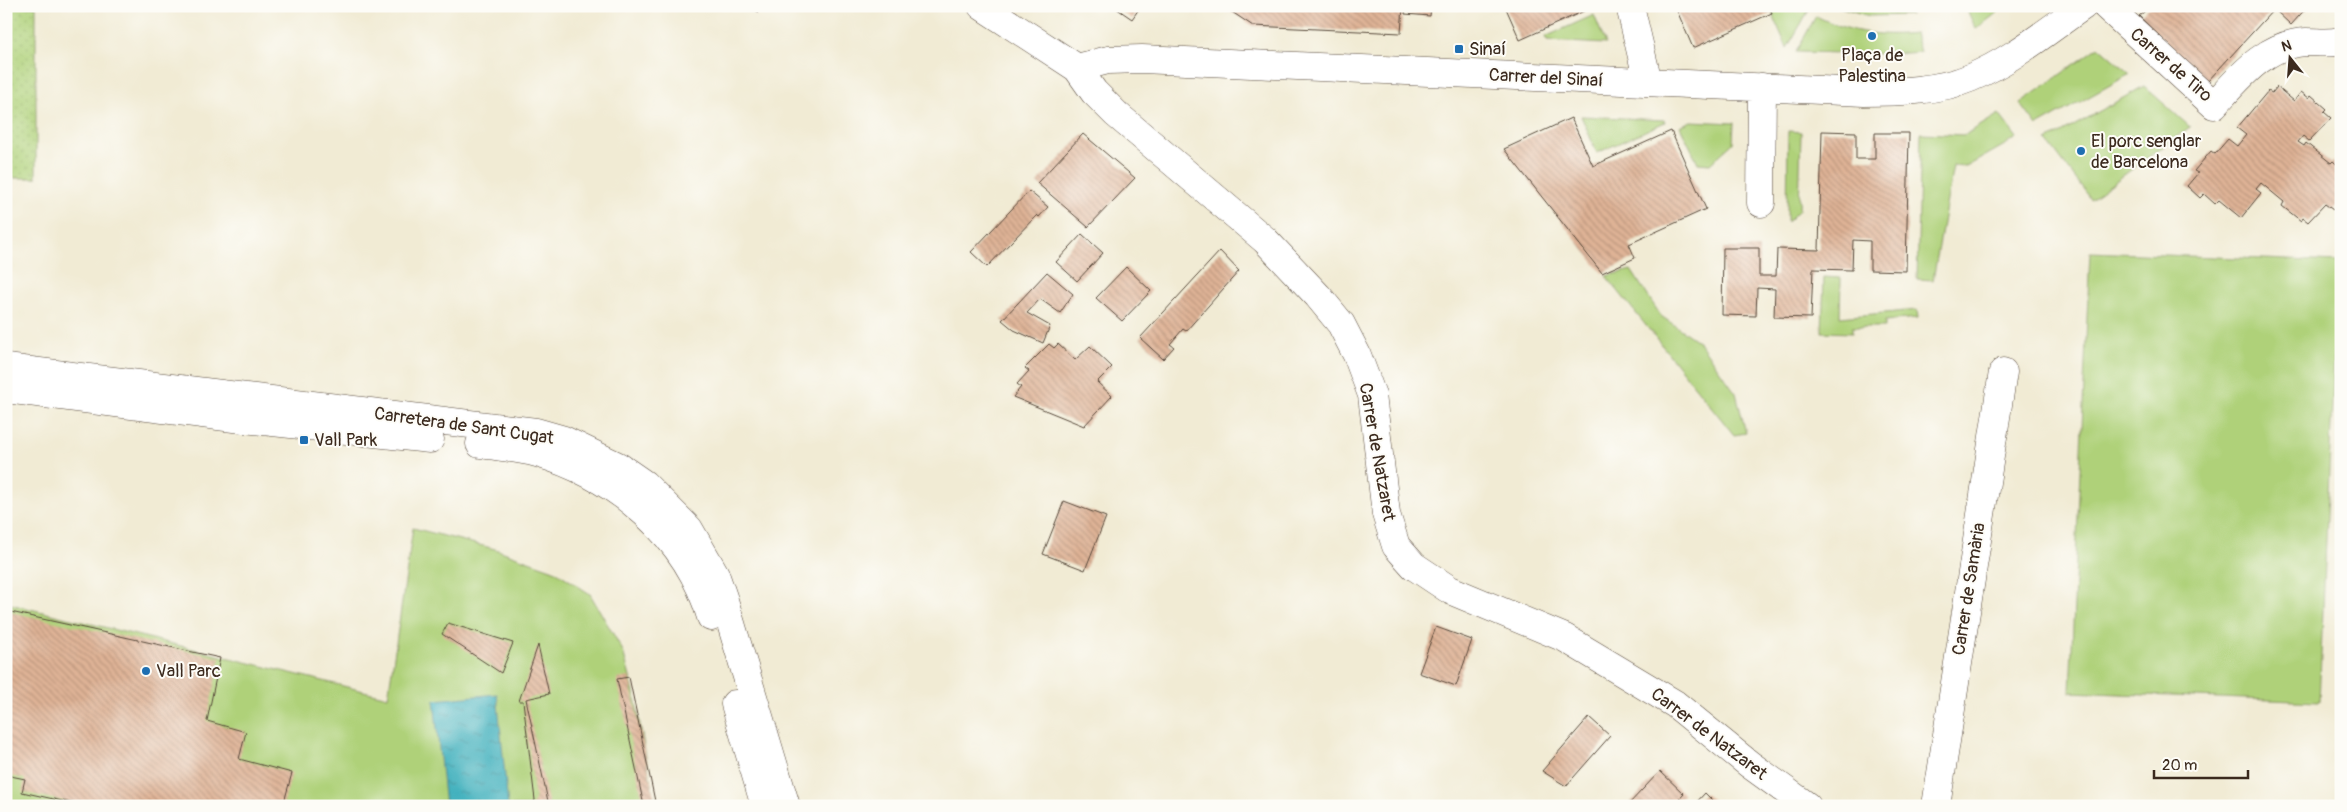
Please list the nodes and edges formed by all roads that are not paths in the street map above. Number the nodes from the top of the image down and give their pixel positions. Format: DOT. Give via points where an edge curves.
graph roads {
  1 [pos="982,6"];
  2 [pos="1630,6"];
  3 [pos="2083,6"];
  4 [pos="2106,6"];
  5 [pos="2341,41"];
  6 [pos="1077,68"];
  7 [pos="1648,82"];
  8 [pos="1762,87"];
  9 [pos="1761,204"];
  10 [pos="6,368"];
  11 [pos="2003,372"];
  12 [pos="6,389"];
  13 [pos="765,806"];
  14 [pos="786,806"];
  15 [pos="1807,806"];
  16 [pos="1936,806"];
  1 -- 6 [label="street, Carrer de Natzaret"];
  2 -- 7 [label="street"];
  3 -- 8 [label="street, Carrer del Sinaí" via="2009,57 1968,79 1914,91"];
  4 -- 5 [label="street, Carrer de Tiro" via="2214,105 2245,71 2276,50 2306,42"];
  6 -- 7 [label="street, Carrer del Sinaí" via="1108,60 1142,59"];
  6 -- 15 [label="street, Carrer de Natzaret" via="1094,92 1116,114 1265,240 1341,324 1372,395 1389,522 1396,546 1414,566 1450,590 1565,638 1675,704"];
  7 -- 8 [label="street, Carrer del Sinaí"];
  8 -- 9 [label="street"];
  10 -- 14 [label="street, Carretera de Sant Cugat" via="536,432 564,440 618,466 644,484 679,518 711,566"];
  11 -- 16 [label="street, Carrer de Samària"];
  12 -- 13 [label="street, Carretera de Sant Cugat" via="503,447 535,453 589,474 651,518 690,568 710,613"];
}
